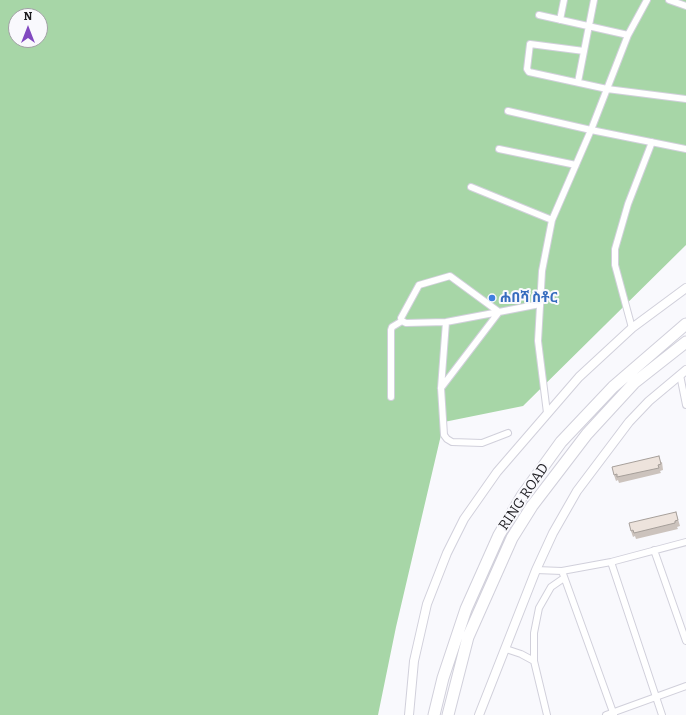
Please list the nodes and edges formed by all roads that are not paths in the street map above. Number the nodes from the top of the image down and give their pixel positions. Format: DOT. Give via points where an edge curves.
graph roads {
  1 [pos="564,0"];
  2 [pos="594,0"];
  3 [pos="647,0"];
  4 [pos="669,0"];
  5 [pos="686,6"];
  6 [pos="539,15"];
  7 [pos="560,20"];
  8 [pos="589,26"];
  9 [pos="628,35"];
  10 [pos="584,51"];
  11 [pos="578,82"];
  12 [pos="607,89"];
  13 [pos="686,99"];
  14 [pos="508,111"];
  15 [pos="591,130"];
  16 [pos="652,142"];
  17 [pos="499,149"];
  18 [pos="686,149"];
  19 [pos="576,165"];
  20 [pos="471,187"];
  21 [pos="552,220"];
  22 [pos="686,288"];
  23 [pos="540,304"];
  24 [pos="499,312"];
  25 [pos="402,321"];
  26 [pos="446,322"];
  27 [pos="686,324"];
  28 [pos="632,328"];
  29 [pos="686,342"];
  30 [pos="683,372"];
  31 [pos="441,388"];
  32 [pos="391,397"];
  33 [pos="685,401"];
  34 [pos="547,413"];
  35 [pos="508,433"];
  36 [pos="686,542"];
  37 [pos="654,550"];
  38 [pos="611,562"];
  39 [pos="536,570"];
  40 [pos="563,574"];
  41 [pos="686,641"];
  42 [pos="506,650"];
  43 [pos="534,661"];
  44 [pos="686,686"];
  45 [pos="656,697"];
  46 [pos="613,714"];
  47 [pos="409,715"];
  48 [pos="434,715"];
  49 [pos="448,715"];
  50 [pos="479,715"];
  51 [pos="547,715"];
  52 [pos="606,715"];
  53 [pos="662,715"];
  1 -- 7 [label="street"];
  2 -- 8 [label="street"];
  3 -- 9 [label="street"];
  4 -- 5 [label="street"];
  6 -- 7 [label="street"];
  7 -- 8 [label="street"];
  8 -- 9 [label="street"];
  8 -- 10 [label="street"];
  9 -- 12 [label="street"];
  10 -- 11 [label="street"];
  10 -- 11 [label="street" via="533,43 529,46 526,66 529,72"];
  11 -- 12 [label="street"];
  12 -- 13 [label="street"];
  12 -- 15 [label="street"];
  14 -- 15 [label="street"];
  15 -- 16 [label="street"];
  15 -- 19 [label="street"];
  16 -- 18 [label="street"];
  16 -- 28 [label="street" via="628,204 615,249 615,265"];
  17 -- 19 [label="street"];
  19 -- 21 [label="street"];
  20 -- 21 [label="street"];
  21 -- 23 [label="street" via="542,271"];
  22 -- 28 [label="main road"];
  23 -- 24 [label="street"];
  23 -- 34 [label="street" via="538,341"];
  24 -- 25 [label="street" via="450,276 419,284 401,318"];
  24 -- 26 [label="street"];
  24 -- 31 [label="street"];
  25 -- 26 [label="street"];
  25 -- 32 [label="street" via="391,330"];
  26 -- 31 [label="street"];
  27 -- 48 [label="highway, RING ROAD" via="613,387 561,442 522,496 499,534 466,609 443,678"];
  28 -- 34 [label="main road" via="579,377"];
  29 -- 49 [label="highway, RING ROAD" via="634,383 587,434 532,506 512,538 468,638"];
  30 -- 33 [label="street"];
  30 -- 39 [label="main road" via="649,401 602,456 552,533"];
  31 -- 35 [label="street" via="444,435 447,439 452,442 482,443"];
  34 -- 47 [label="main road" via="488,484 464,519 447,553 431,591 419,638"];
  36 -- 37 [label="street"];
  37 -- 38 [label="street"];
  37 -- 41 [label="street"];
  38 -- 40 [label="street"];
  38 -- 45 [label="street"];
  39 -- 40 [label="street"];
  39 -- 42 [label="main road"];
  40 -- 43 [label="street" via="551,587 539,608 534,633"];
  40 -- 46 [label="street"];
  42 -- 43 [label="street"];
  42 -- 50 [label="main road"];
  43 -- 51 [label="street"];
  44 -- 45 [label="street"];
  45 -- 46 [label="street"];
  45 -- 53 [label="street"];
  46 -- 52 [label="street"];
}
